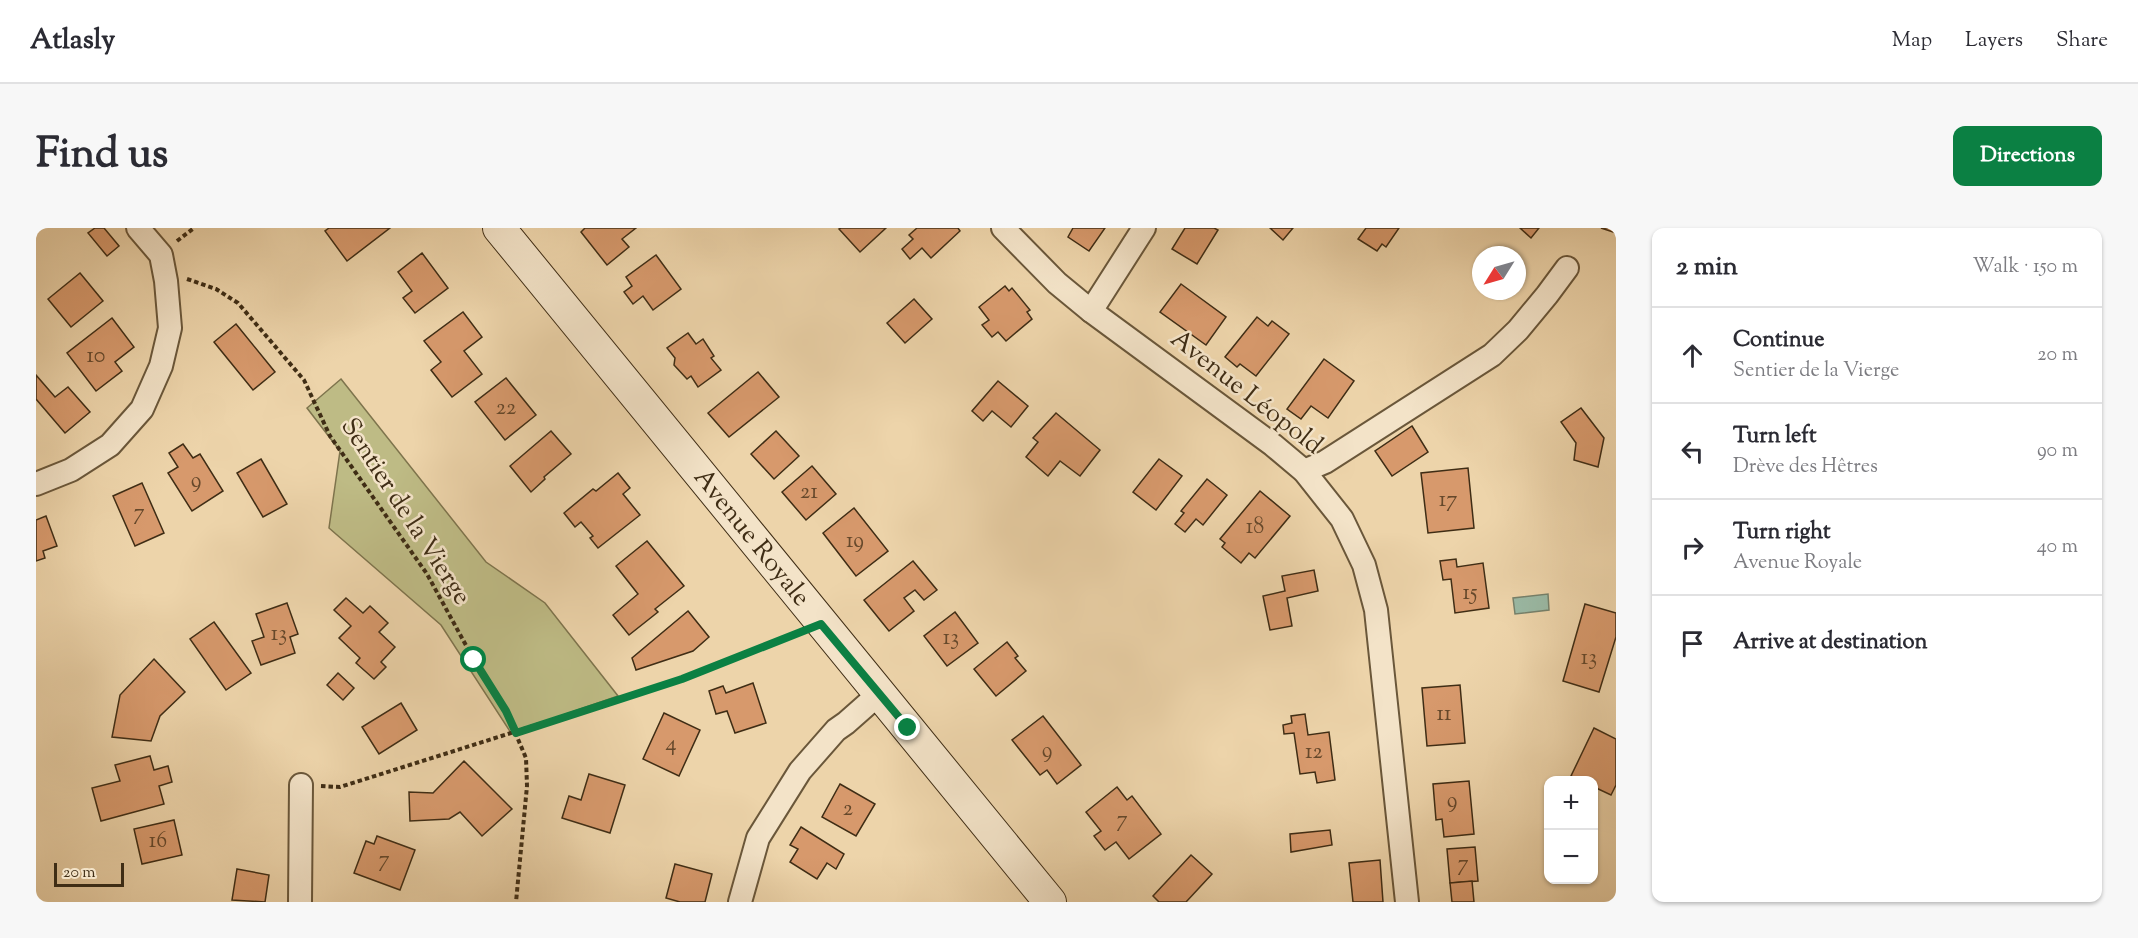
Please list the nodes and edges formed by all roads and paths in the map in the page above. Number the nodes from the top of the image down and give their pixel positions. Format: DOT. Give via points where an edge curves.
graph roads {
  1 [pos="138,228"];
  2 [pos="499,228"];
  3 [pos="1003,228"];
  4 [pos="1144,228"];
  5 [pos="1567,268"];
  6 [pos="166,280"];
  7 [pos="1091,311"];
  8 [pos="1304,471"];
  9 [pos="36,484"];
  10 [pos="821,624"];
  11 [pos="880,693"];
  12 [pos="516,733"];
  13 [pos="301,785"];
  14 [pos="300,902"];
  15 [pos="516,902"];
  16 [pos="740,902"];
  17 [pos="1050,902"];
  18 [pos="1407,902"];
  1 -- 6 [label="street" via="161,255"];
  2 -- 10 [label="street, Avenue Royale"];
  3 -- 7 [label="street, Avenue Léopold" via="1047,275"];
  4 -- 7 [label="street"];
  5 -- 8 [label="street" via="1518,330 1492,355 1325,462"];
  6 -- 9 [label="street" via="170,328 161,366 142,409 110,445 71,470"];
  6 -- 12 [label="path, Sentier de la Vierge" via="184,278 216,289 238,303 304,380 330,436 427,574"];
  7 -- 8 [label="street, Avenue Léopold"];
  8 -- 18 [label="street, Avenue Léopold" via="1342,519 1364,565 1376,610"];
  10 -- 11 [label="street, Avenue Royale"];
  10 -- 12 [label="path" via="682,679"];
  11 -- 16 [label="street" via="836,730 800,771 758,838"];
  11 -- 17 [label="street, Avenue Royale"];
  12 -- 13 [label="path" via="340,787"];
  12 -- 15 [label="path, Sentier de la Vierge" via="526,759 527,786"];
  13 -- 14 [label="street"];
}
